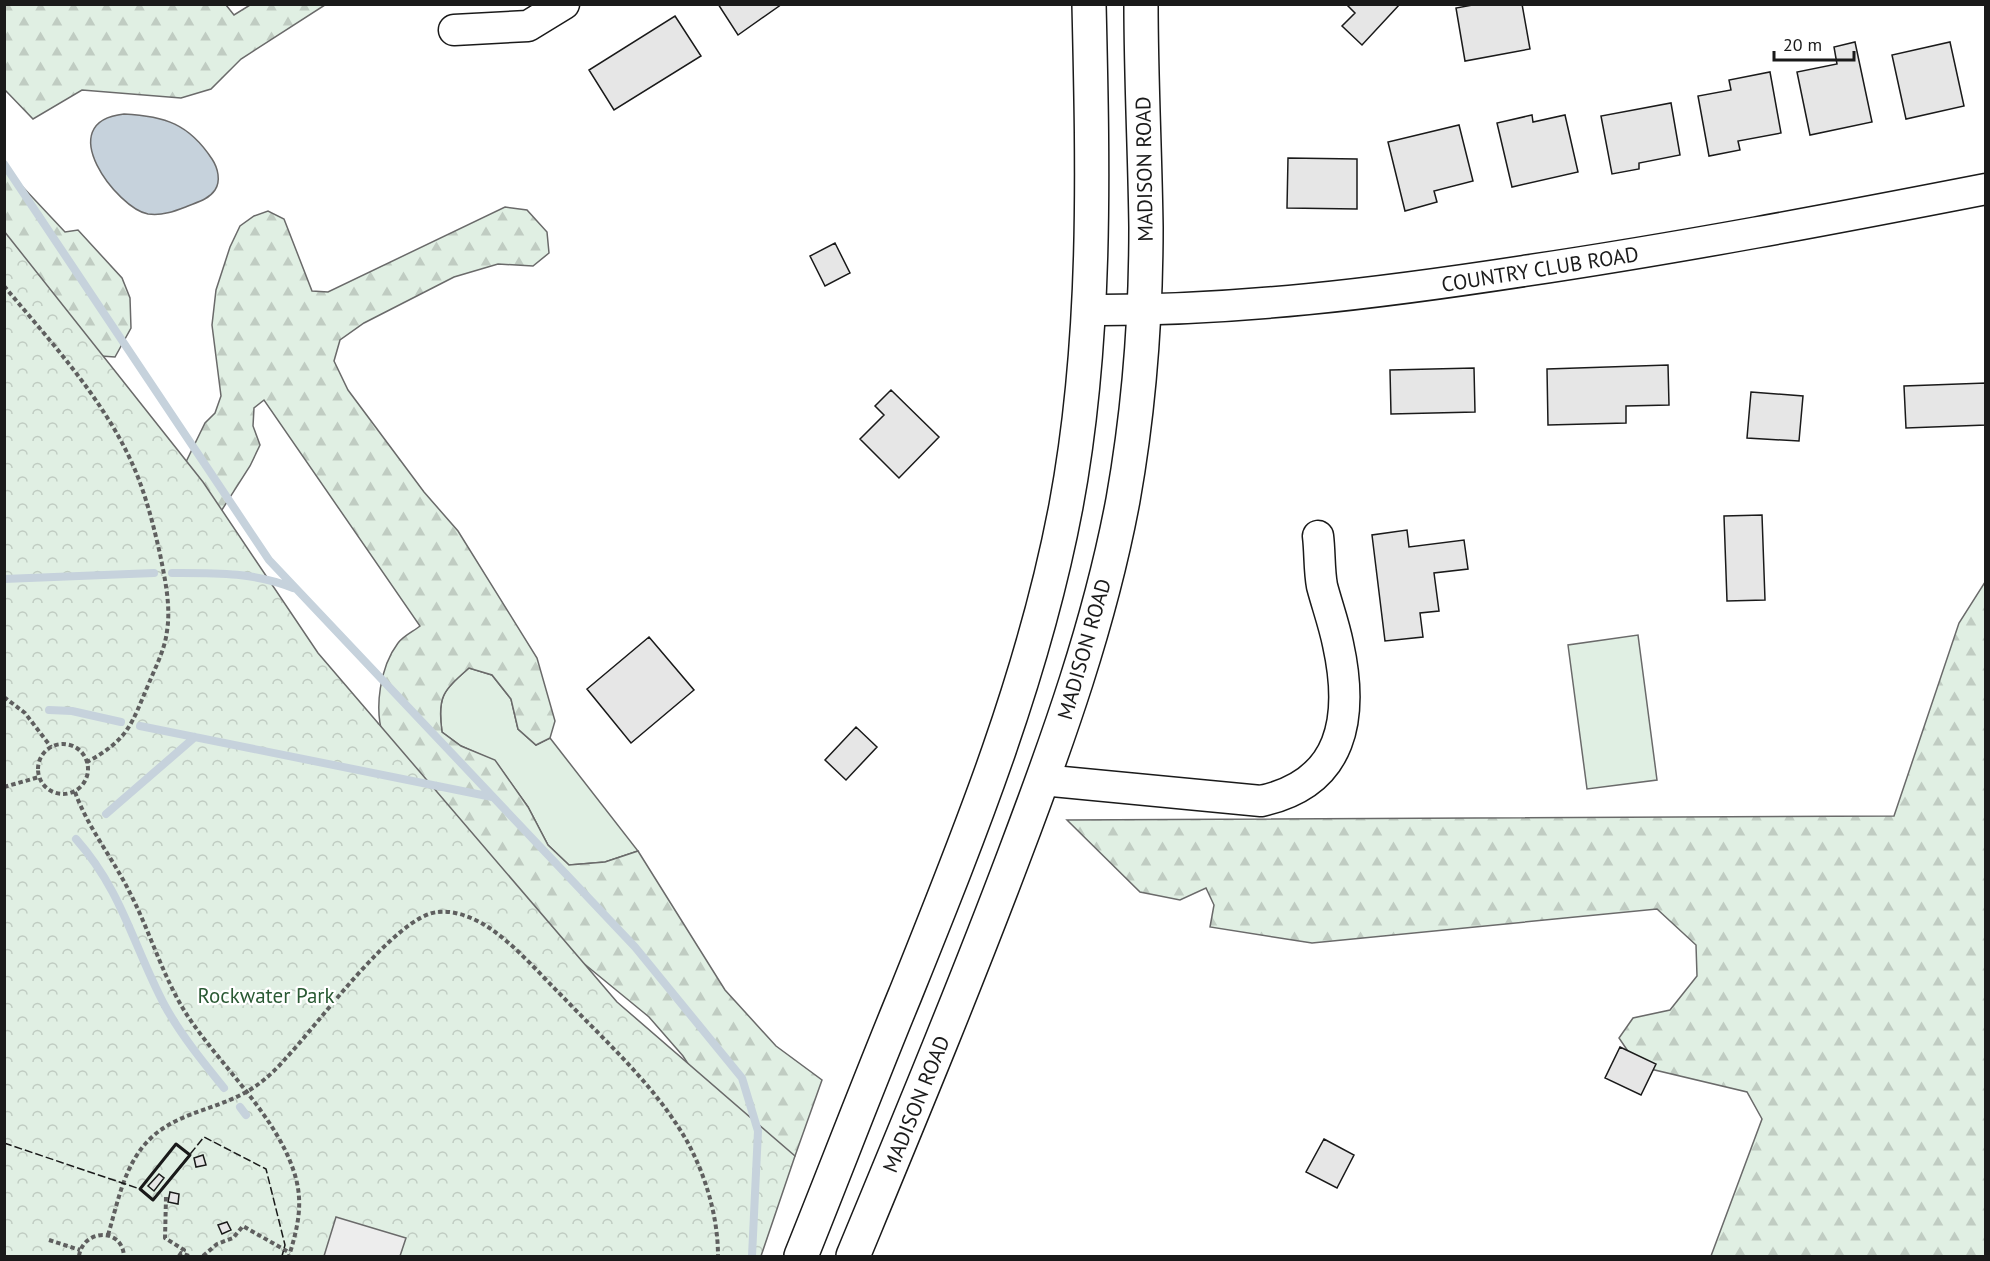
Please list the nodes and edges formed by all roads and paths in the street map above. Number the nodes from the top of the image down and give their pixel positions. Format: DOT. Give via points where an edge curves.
graph roads {
  1 [pos="564,4"];
  2 [pos="1089,4"];
  3 [pos="1141,4"];
  4 [pos="454,30"];
  5 [pos="1986,189"];
  6 [pos="4,286"];
  7 [pos="1090,310"];
  8 [pos="1144,310"];
  9 [pos="1318,536"];
  10 [pos="4,697"];
  11 [pos="51,747"];
  12 [pos="87,762"];
  13 [pos="39,777"];
  14 [pos="1042,780"];
  15 [pos="4,787"];
  16 [pos="75,792"];
  17 [pos="246,1093"];
  18 [pos="166,1197"];
  19 [pos="108,1235"];
  20 [pos="50,1240"];
  21 [pos="80,1250"];
  22 [pos="180,1255"];
  23 [pos="290,1255"];
  24 [pos="206,1256"];
  25 [pos="79,1257"];
  26 [pos="124,1257"];
  27 [pos="189,1257"];
  28 [pos="718,1257"];
  29 [pos="801,1257"];
  30 [pos="853,1257"];
  1 -- 4 [label="street" via="528,26"];
  2 -- 7 [label="main road"];
  3 -- 8 [label="main road, MADISON ROAD"];
  5 -- 8 [label="street, COUNTRY CLUB ROAD" via="1676,248 1399,290"];
  6 -- 12 [label="path" via="89,391 123,444 141,483 162,562 168,604 163,648 125,735"];
  7 -- 8 [label="street, COUNTRY CLUB ROAD"];
  7 -- 29 [label="main road" via="1066,506 1010,720 970,833"];
  8 -- 14 [label="main road, MADISON ROAD" via="1137,404 1123,500 1097,614"];
  9 -- 14 [label="street" via="1322,584 1342,673 1342,721 1337,745 1325,766 1305,786 1261,801"];
  10 -- 11 [label="path" via="25,713"];
  11 -- 12 [label="path" via="74,747"];
  11 -- 13 [label="path" via="40,760"];
  12 -- 16 [label="path" via="86,781"];
  13 -- 15 [label="path"];
  13 -- 16 [label="path" via="58,794"];
  14 -- 30 [label="main road, MADISON ROAD" via="974,963"];
  16 -- 17 [label="path" via="85,819 130,892 179,1001"];
  17 -- 19 [label="path" via="167,1125 147,1141 126,1173"];
  17 -- 23 [label="path" via="282,1146 294,1172 300,1214"];
  17 -- 28 [label="path" via="286,1059 404,928 432,913 463,916 488,927 522,956 662,1105 686,1141 704,1179"];
  18 -- 22 [label="path" via="165,1238 184,1250"];
  19 -- 21 [label="path" via="94,1235"];
  19 -- 26 [label="path" via="120,1244"];
  20 -- 21 [label="path"];
  21 -- 25 [label="path"];
  22 -- 27 [label="path"];
  23 -- 24 [label="path" via="243,1226 236,1236 217,1244"];
}
